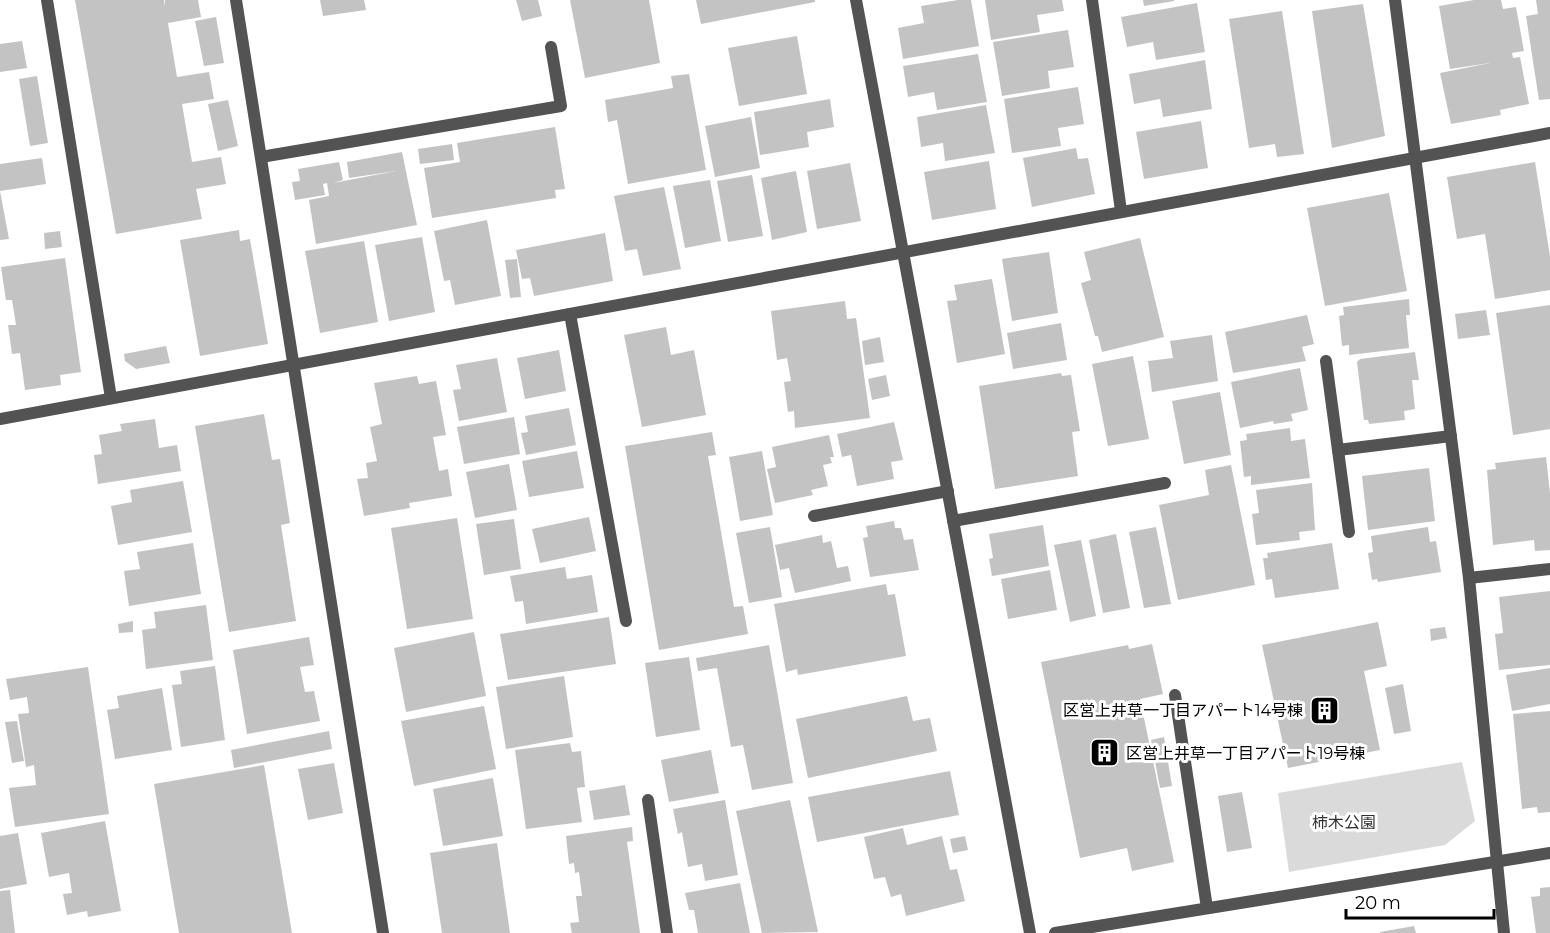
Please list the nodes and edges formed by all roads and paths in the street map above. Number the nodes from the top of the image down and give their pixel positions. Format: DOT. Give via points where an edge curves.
graph roads {
  1 [pos="47,0"];
  2 [pos="236,0"];
  3 [pos="855,0"];
  4 [pos="1092,0"];
  5 [pos="1395,0"];
  6 [pos="551,47"];
  7 [pos="1550,133"];
  8 [pos="261,157"];
  9 [pos="1414,158"];
  10 [pos="1121,211"];
  11 [pos="903,252"];
  12 [pos="570,314"];
  13 [pos="1326,361"];
  14 [pos="294,363"];
  15 [pos="111,398"];
  16 [pos="0,419"];
  17 [pos="1450,436"];
  18 [pos="1338,450"];
  19 [pos="1165,483"];
  20 [pos="948,491"];
  21 [pos="814,516"];
  22 [pos="953,521"];
  23 [pos="1349,532"];
  24 [pos="1550,569"];
  25 [pos="1469,578"];
  26 [pos="626,621"];
  27 [pos="1175,695"];
  28 [pos="648,800"];
  29 [pos="1550,853"];
  30 [pos="1495,861"];
  31 [pos="1208,908"];
  32 [pos="383,933"];
  33 [pos="667,933"];
  34 [pos="1030,933"];
  35 [pos="1055,933"];
  36 [pos="1504,933"];
  1 -- 15 [label="street"];
  2 -- 8 [label="street"];
  3 -- 11 [label="street"];
  4 -- 10 [label="street"];
  5 -- 9 [label="street"];
  6 -- 8 [label="street" via="561,106"];
  7 -- 9 [label="street"];
  8 -- 14 [label="street"];
  9 -- 10 [label="street"];
  9 -- 17 [label="street"];
  10 -- 11 [label="street"];
  11 -- 12 [label="street"];
  11 -- 20 [label="street"];
  12 -- 14 [label="street"];
  12 -- 26 [label="street"];
  13 -- 18 [label="street"];
  14 -- 15 [label="street"];
  14 -- 32 [label="street"];
  15 -- 16 [label="street"];
  17 -- 18 [label="street"];
  17 -- 25 [label="street"];
  18 -- 23 [label="street"];
  19 -- 22 [label="street"];
  20 -- 21 [label="street"];
  20 -- 22 [label="street"];
  22 -- 34 [label="street"];
  24 -- 25 [label="street"];
  25 -- 30 [label="street"];
  27 -- 31 [label="street"];
  28 -- 33 [label="street"];
  29 -- 30 [label="street"];
  30 -- 31 [label="street"];
  30 -- 36 [label="street"];
  31 -- 35 [label="street"];
}
